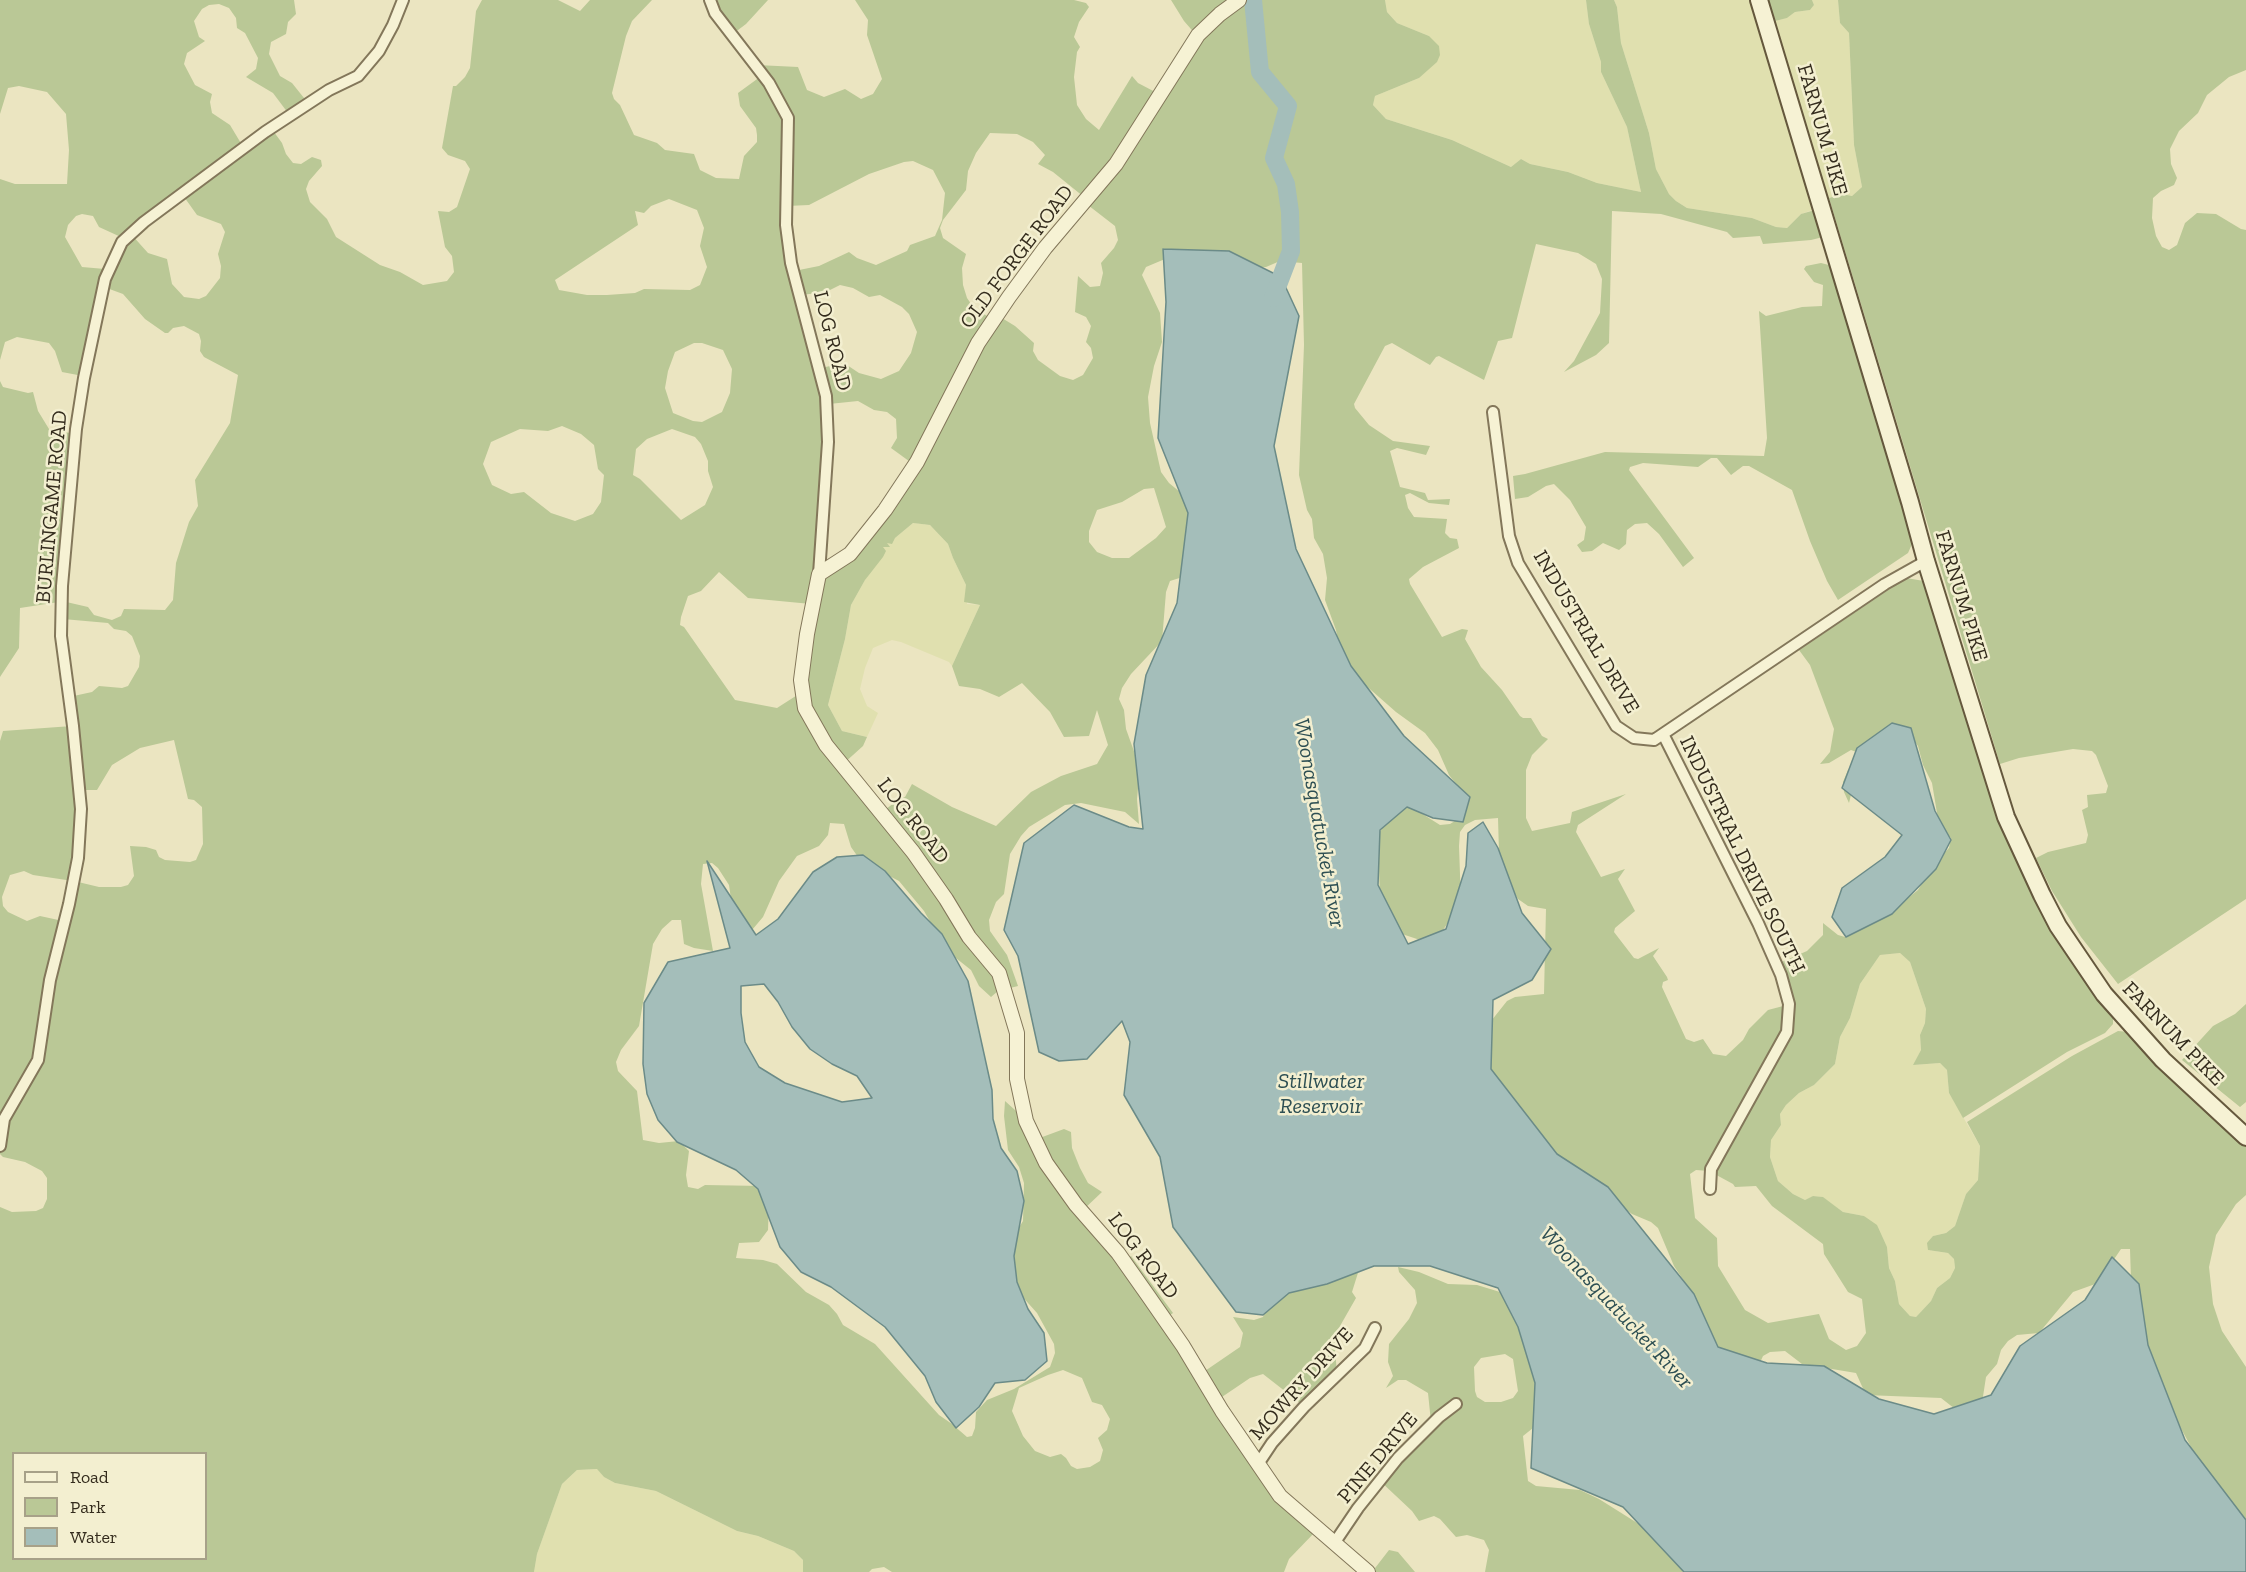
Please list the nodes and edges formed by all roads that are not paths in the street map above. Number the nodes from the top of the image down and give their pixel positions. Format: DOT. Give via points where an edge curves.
graph roads {
  1 [pos="403,0"];
  2 [pos="710,0"];
  3 [pos="1239,0"];
  4 [pos="1759,0"];
  5 [pos="1493,412"];
  6 [pos="1926,561"];
  7 [pos="819,574"];
  8 [pos="1663,734"];
  9 [pos="2246,1137"];
  10 [pos="0,1146"];
  11 [pos="1710,1189"];
  12 [pos="1375,1328"];
  13 [pos="1455,1404"];
  14 [pos="1258,1464"];
  15 [pos="1335,1542"];
  16 [pos="1368,1572"];
  1 -- 10 [label="street, BURLINGAME ROAD" via="380,51 358,76 265,132 144,222 122,242 105,279 76,429 62,586 61,636 81,809 78,858 50,980 38,1060 4,1119"];
  2 -- 7 [label="street, LOG ROAD" via="715,13 769,82 788,118 786,225 791,263 826,396 828,442"];
  3 -- 7 [label="street, OLD FORGE ROAD" via="1198,35 1116,164 1009,297 978,343 918,462 885,510 850,554"];
  4 -- 6 [label="main road, FARNUM PIKE"];
  5 -- 8 [label="street, INDUSTRIAL DRIVE" via="1509,536 1518,563 1617,726 1634,738 1654,740"];
  6 -- 8 [label="street, INDUSTRIAL DRIVE" via="1885,584"];
  6 -- 9 [label="main road, FARNUM PIKE" via="2006,817 2058,926 2126,1021"];
  7 -- 14 [label="street, LOG ROAD" via="801,680 805,708 826,745 913,852 969,937 999,974 1017,1033 1017,1079 1026,1121 1046,1163 1149,1297"];
  8 -- 11 [label="street, INDUSTRIAL DRIVE SOUTH" via="1758,923 1789,1004 1787,1032 1711,1169"];
  12 -- 14 [label="street, MOWRY DRIVE" via="1365,1348 1304,1407"];
  13 -- 15 [label="street, PINE DRIVE" via="1398,1458"];
  14 -- 15 [label="street, LOG ROAD" via="1280,1496"];
  15 -- 16 [label="street, LOG ROAD"];
}
